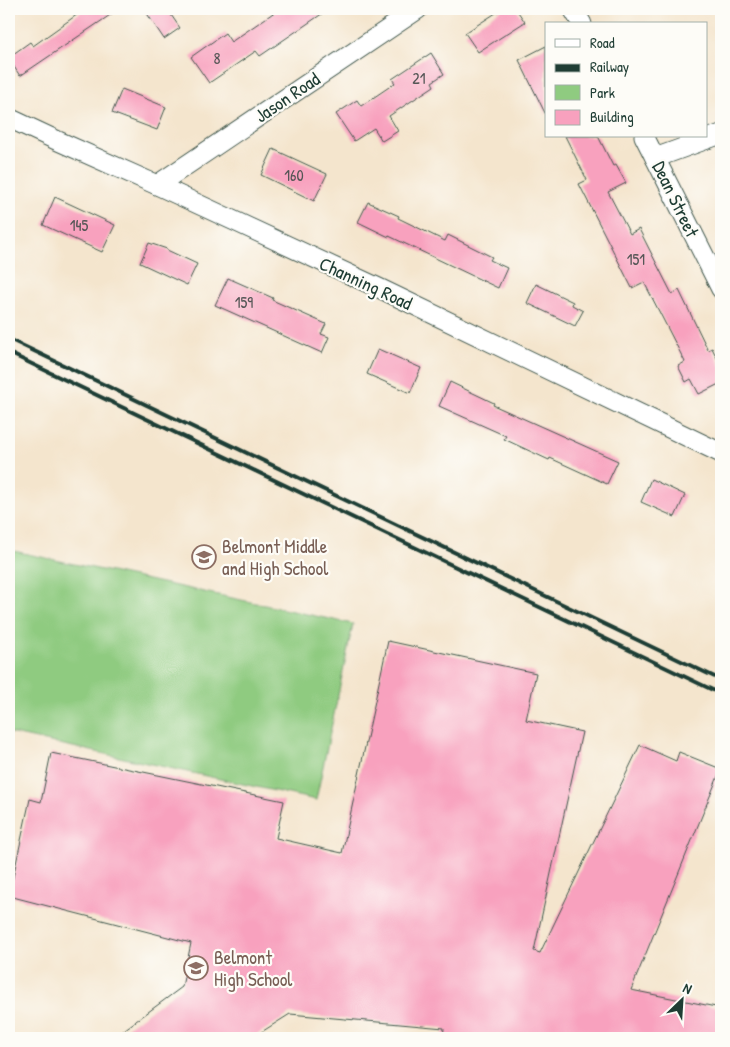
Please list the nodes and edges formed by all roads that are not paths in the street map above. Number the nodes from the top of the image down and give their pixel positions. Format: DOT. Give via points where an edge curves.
graph roads {
  1 [pos="418,9"];
  2 [pos="574,9"];
  3 [pos="581,22"];
  4 [pos="9,118"];
  5 [pos="721,134"];
  6 [pos="645,138"];
  7 [pos="656,158"];
  8 [pos="157,185"];
  9 [pos="721,288"];
  10 [pos="721,453"];
  1 -- 8 [label="street, Jason Road"];
  2 -- 3 [label="street"];
  4 -- 8 [label="street, Channing Road"];
  5 -- 7 [label="street"];
  6 -- 7 [label="street, Dean Street"];
  7 -- 9 [label="street, Dean Street"];
  8 -- 10 [label="street, Channing Road"];
}
